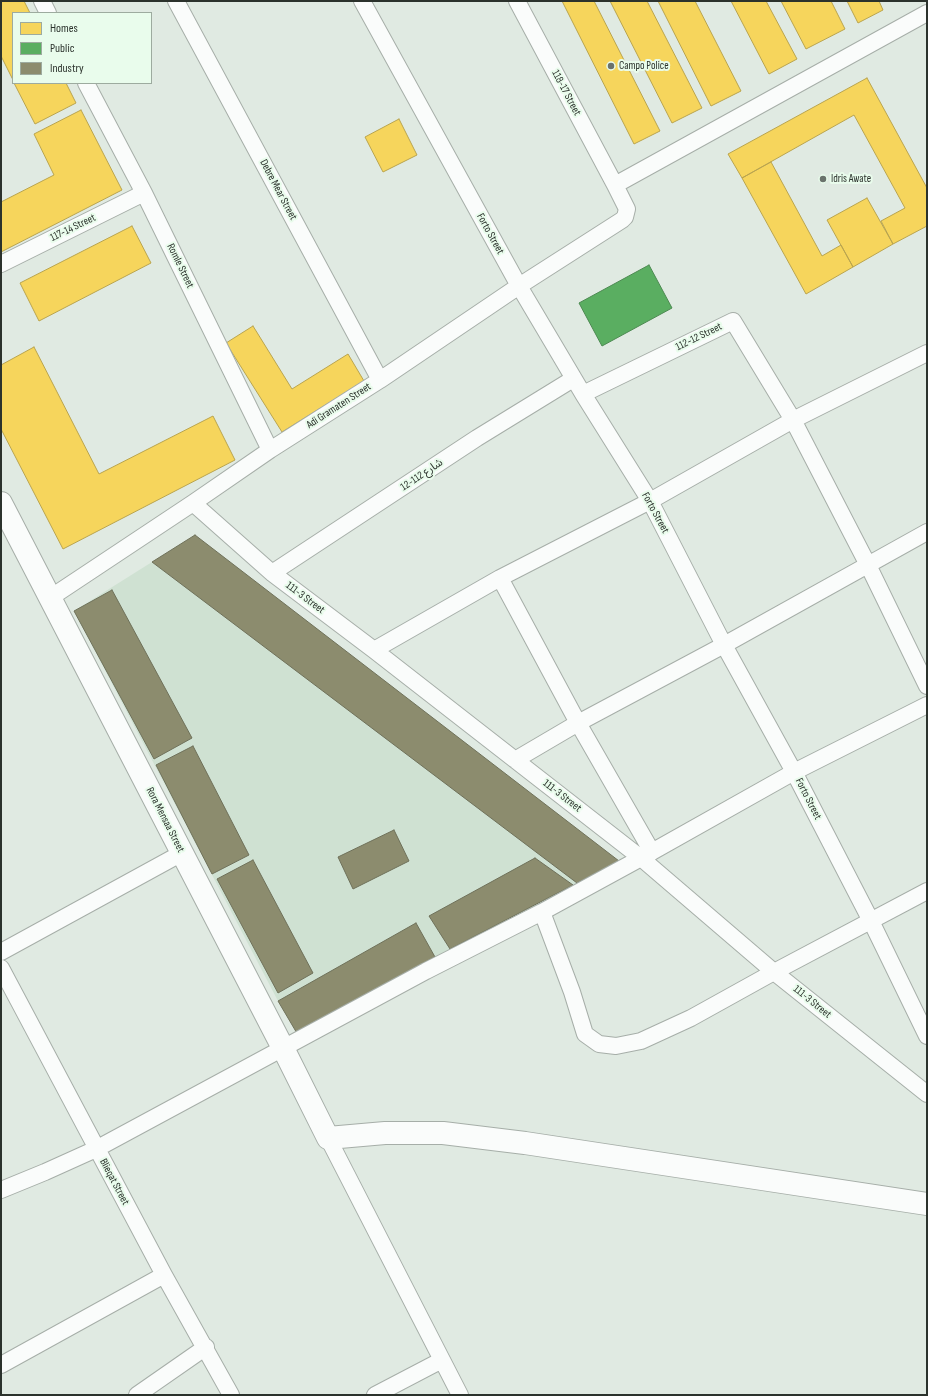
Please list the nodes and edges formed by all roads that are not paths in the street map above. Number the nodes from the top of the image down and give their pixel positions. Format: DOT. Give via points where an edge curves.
graph roads {
  1 [pos="42,1"];
  2 [pos="176,1"];
  3 [pos="362,1"];
  4 [pos="517,1"];
  5 [pos="48,12"];
  6 [pos="927,13"];
  7 [pos="87,84"];
  8 [pos="615,185"];
  9 [pos="144,193"];
  10 [pos="627,213"];
  11 [pos="1,264"];
  12 [pos="519,286"];
  13 [pos="927,353"];
  14 [pos="573,379"];
  15 [pos="380,380"];
  16 [pos="583,394"];
  17 [pos="793,420"];
  18 [pos="270,450"];
  19 [pos="650,501"];
  20 [pos="1,502"];
  21 [pos="193,503"];
  22 [pos="927,532"];
  23 [pos="868,565"];
  24 [pos="272,573"];
  25 [pos="500,578"];
  26 [pos="50,598"];
  27 [pos="724,645"];
  28 [pos="374,650"];
  29 [pos="927,686"];
  30 [pos="927,705"];
  31 [pos="578,723"];
  32 [pos="515,760"];
  33 [pos="794,772"];
  34 [pos="182,853"];
  35 [pos="647,855"];
  36 [pos="927,891"];
  37 [pos="542,912"];
  38 [pos="871,921"];
  39 [pos="1,952"];
  40 [pos="1,968"];
  41 [pos="774,972"];
  42 [pos="927,1036"];
  43 [pos="283,1048"];
  44 [pos="927,1094"];
  45 [pos="328,1138"];
  46 [pos="96,1149"];
  47 [pos="1,1190"];
  48 [pos="927,1204"];
  49 [pos="164,1275"];
  50 [pos="206,1347"];
  51 [pos="442,1360"];
  52 [pos="1,1365"];
  53 [pos="137,1395"];
  54 [pos="231,1395"];
  55 [pos="375,1395"];
  56 [pos="460,1395"];
  1 -- 5 [label="street"];
  2 -- 15 [label="street, Debre Mear Street"];
  3 -- 12 [label="street, Forto Street"];
  4 -- 8 [label="street, 118-17 Street"];
  6 -- 8 [label="street"];
  7 -- 9 [label="street, Romle Street"];
  8 -- 10 [label="street, 118-17 Street"];
  9 -- 11 [label="street, 117-14 Street"];
  9 -- 18 [label="street, Romle Street"];
  10 -- 12 [label="street, Adi Gramaten Street" via="622,220"];
  12 -- 14 [label="street, Forto Street"];
  12 -- 15 [label="street, Adi Gramaten Street"];
  13 -- 17 [label="street"];
  14 -- 16 [label="street, Forto Street"];
  14 -- 24 [label="street, شارع 112-12" via="477,438"];
  15 -- 18 [label="street, Adi Gramaten Street"];
  16 -- 17 [label="street, 112-12 Street" via="734,321"];
  16 -- 19 [label="street, Forto Street"];
  17 -- 19 [label="street"];
  17 -- 23 [label="street"];
  18 -- 21 [label="street, Adi Gramaten Street"];
  19 -- 25 [label="street"];
  19 -- 27 [label="street, Forto Street"];
  20 -- 26 [label="main road, Rora Mensaa Street"];
  21 -- 24 [label="street, 111-3 Street"];
  21 -- 26 [label="street, Adi Gramaten Street"];
  22 -- 23 [label="street"];
  23 -- 27 [label="street"];
  23 -- 29 [label="street"];
  24 -- 28 [label="street, 111-3 Street"];
  25 -- 28 [label="street"];
  25 -- 31 [label="street"];
  26 -- 34 [label="main road, Rora Mensaa Street"];
  27 -- 31 [label="street"];
  27 -- 33 [label="street, Forto Street"];
  28 -- 32 [label="street, 111-3 Street"];
  30 -- 33 [label="street"];
  31 -- 32 [label="street"];
  31 -- 35 [label="street"];
  32 -- 35 [label="street, 111-3 Street"];
  33 -- 35 [label="street"];
  33 -- 38 [label="street, Forto Street"];
  34 -- 39 [label="street"];
  34 -- 43 [label="main road, Rora Mensaa Street"];
  35 -- 37 [label="street"];
  35 -- 41 [label="street, 111-3 Street"];
  36 -- 38 [label="street"];
  37 -- 41 [label="street" via="586,1034 599,1044 616,1046 641,1041 691,1018"];
  37 -- 43 [label="street"];
  38 -- 41 [label="street"];
  38 -- 42 [label="street, Forto Street"];
  40 -- 46 [label="street, Blieqat Street"];
  41 -- 44 [label="street, 111-3 Street"];
  43 -- 45 [label="main road, Rora Mensaa Street"];
  43 -- 46 [label="street"];
  45 -- 48 [label="main road" via="385,1133 450,1134 532,1144"];
  45 -- 51 [label="street"];
  46 -- 47 [label="street"];
  46 -- 49 [label="street, Blieqat Street"];
  49 -- 50 [label="street, Blieqat Street"];
  49 -- 52 [label="street"];
  50 -- 53 [label="street"];
  50 -- 54 [label="street, Blieqat Street"];
  51 -- 55 [label="street"];
  51 -- 56 [label="street"];
}
